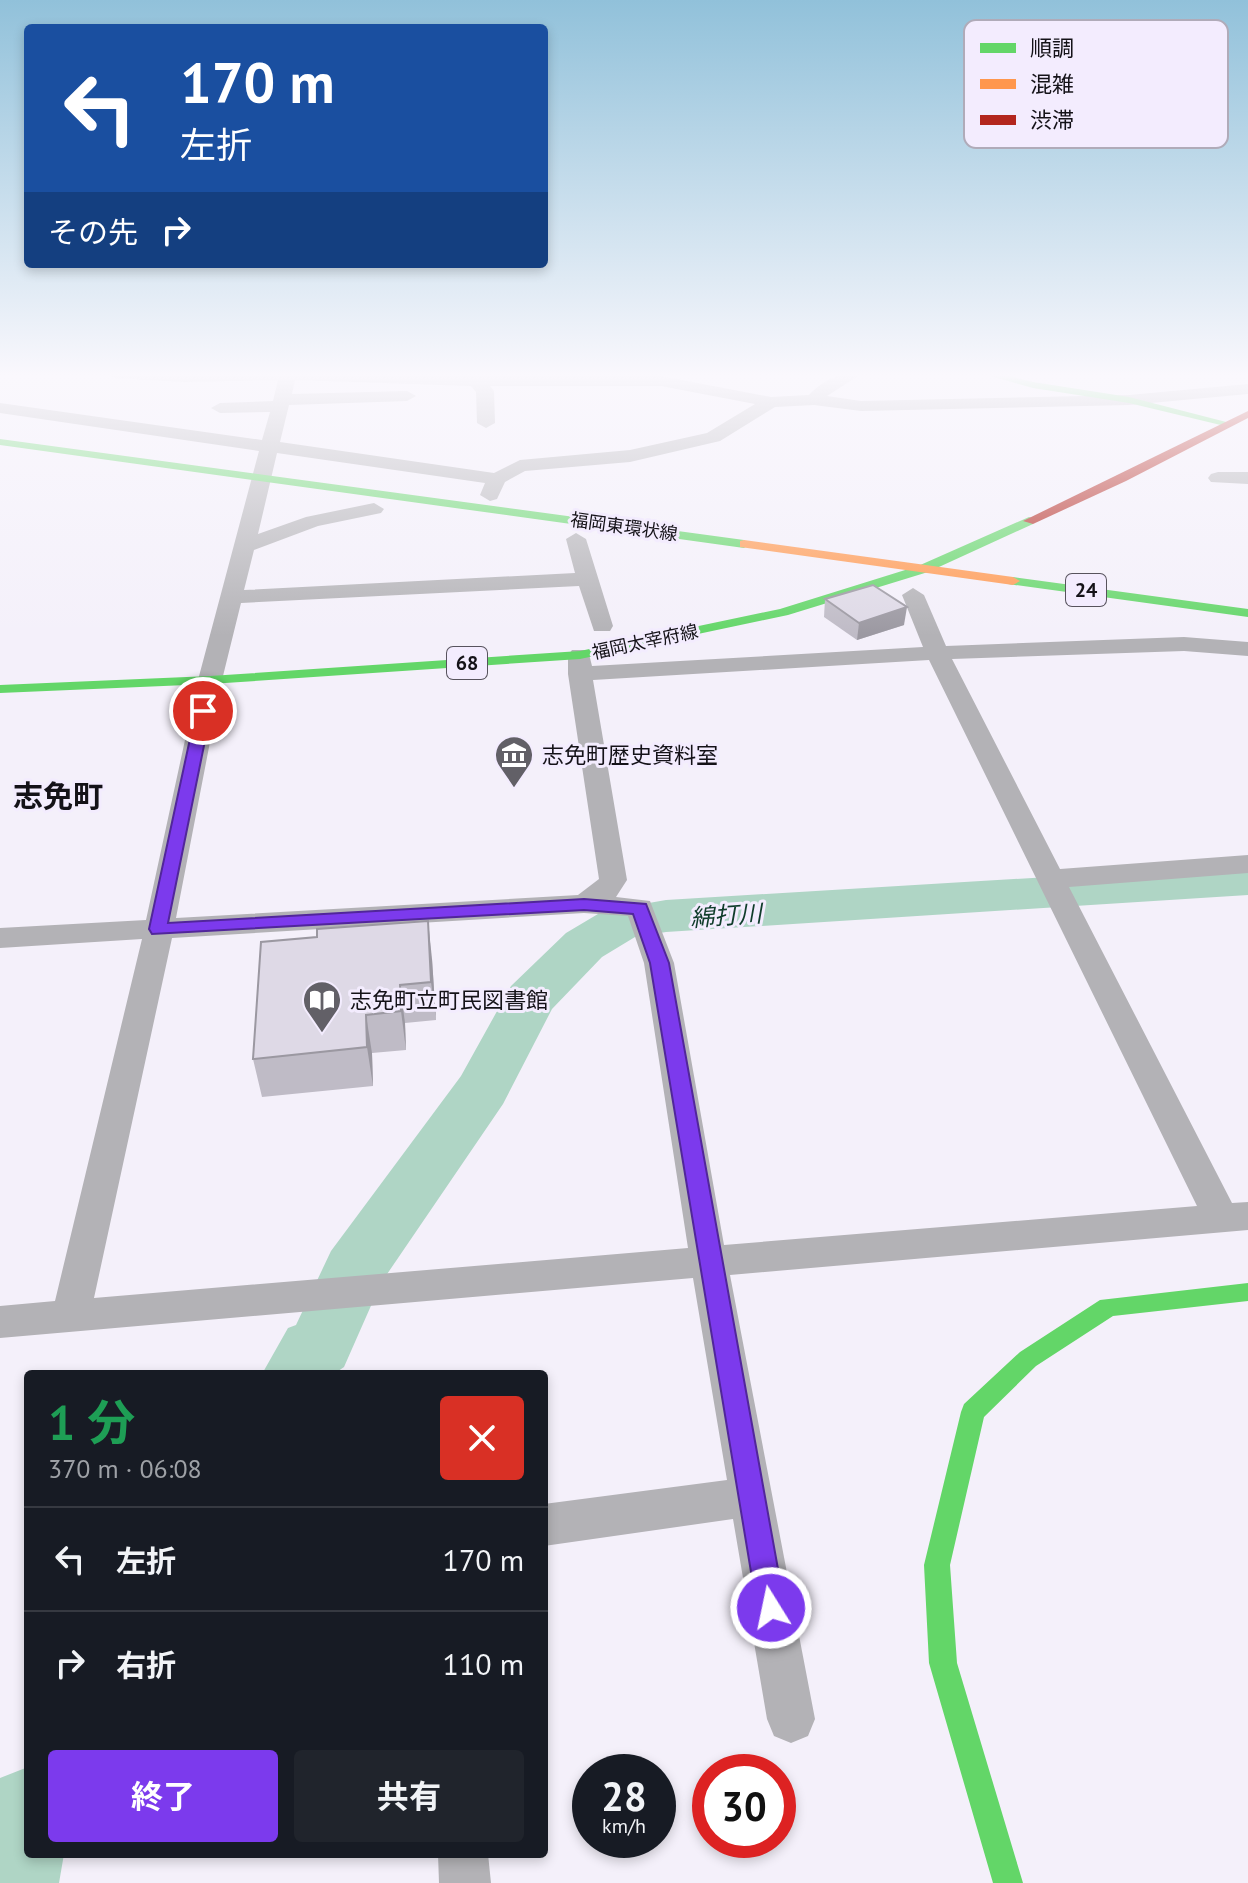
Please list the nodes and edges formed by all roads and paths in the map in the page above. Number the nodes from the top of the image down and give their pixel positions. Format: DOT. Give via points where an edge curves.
graph roads {
  1 [pos="227,461"];
  2 [pos="239,461"];
  3 [pos="250,461"];
  4 [pos="266,461"];
  5 [pos="576,461"];
  6 [pos="1158,461"];
  7 [pos="265,464"];
  8 [pos="1218,478"];
  9 [pos="1248,478"];
  10 [pos="1122,479"];
  11 [pos="1149,479"];
  12 [pos="494,487"];
  13 [pos="374,509"];
  14 [pos="576,539"];
  15 [pos="244,546"];
  16 [pos="950,558"];
  17 [pos="923,569"];
  18 [pos="588,579"];
  19 [pos="1248,594"];
  20 [pos="913,595"];
  21 [pos="231,597"];
  22 [pos="1248,613"];
  23 [pos="602,626"];
  24 [pos="1248,649"];
  25 [pos="937,653"];
  26 [pos="580,665"];
  27 [pos="210,680"];
  28 [pos="0,689"];
  29 [pos="1248,864"];
  30 [pos="1051,879"];
  31 [pos="584,904"];
  32 [pos="158,929"];
  33 [pos="0,938"];
  34 [pos="1235,1217"];
  35 [pos="709,1264"];
  36 [pos="1248,1292"];
  37 [pos="70,1317"];
  38 [pos="0,1322"];
  39 [pos="751,1497"];
  40 [pos="548,1524"];
  41 [pos="791,1719"];
  42 [pos="463,1858"];
  43 [pos="465,1883"];
  44 [pos="1008,1883"];
  1 -- 7 [label="main road, 福岡東環状線 / 24"];
  2 -- 7 [label="main road, 福岡東環状線 / 24"];
  3 -- 7 [label="street"];
  4 -- 7 [label="street"];
  5 -- 12 [label="street" via="520,466"];
  6 -- 10 [label="main road, 福岡太宰府線 / 68"];
  7 -- 12 [label="street"];
  7 -- 15 [label="street"];
  7 -- 17 [label="main road, 福岡東環状線 / 24"];
  8 -- 9 [label="street"];
  10 -- 11 [label="street"];
  10 -- 16 [label="main road, 福岡太宰府線 / 68"];
  12 -- 16 [label="main road, 福岡東環状線 / 24"];
  13 -- 15 [label="street" via="313,521"];
  14 -- 18 [label="street"];
  15 -- 21 [label="street"];
  16 -- 17 [label="main road, 福岡太宰府線 / 68"];
  16 -- 19 [label="main road, 福岡東環状線 / 24"];
  17 -- 22 [label="main road, 福岡東環状線 / 24"];
  17 -- 26 [label="main road, 福岡太宰府線 / 68"];
  18 -- 21 [label="street"];
  18 -- 23 [label="street"];
  20 -- 25 [label="street"];
  21 -- 27 [label="street"];
  24 -- 25 [label="street" via="1184,644"];
  25 -- 26 [label="street"];
  25 -- 30 [label="street"];
  26 -- 27 [label="main road, 福岡太宰府線 / 68"];
  26 -- 31 [label="street" via="613,880"];
  27 -- 28 [label="main road, 福岡太宰府線 / 68"];
  27 -- 32 [label="street"];
  29 -- 30 [label="street"];
  30 -- 34 [label="street"];
  31 -- 32 [label="street"];
  31 -- 35 [label="street" via="640,908 659,963"];
  32 -- 33 [label="street"];
  32 -- 37 [label="street"];
  34 -- 35 [label="street"];
  35 -- 37 [label="street"];
  35 -- 39 [label="street"];
  36 -- 44 [label="main road" via="1108,1307 1028,1359 973,1412 937,1565 943,1663"];
  37 -- 38 [label="street"];
  39 -- 40 [label="street"];
  39 -- 41 [label="street"];
  42 -- 43 [label="street"];
}
